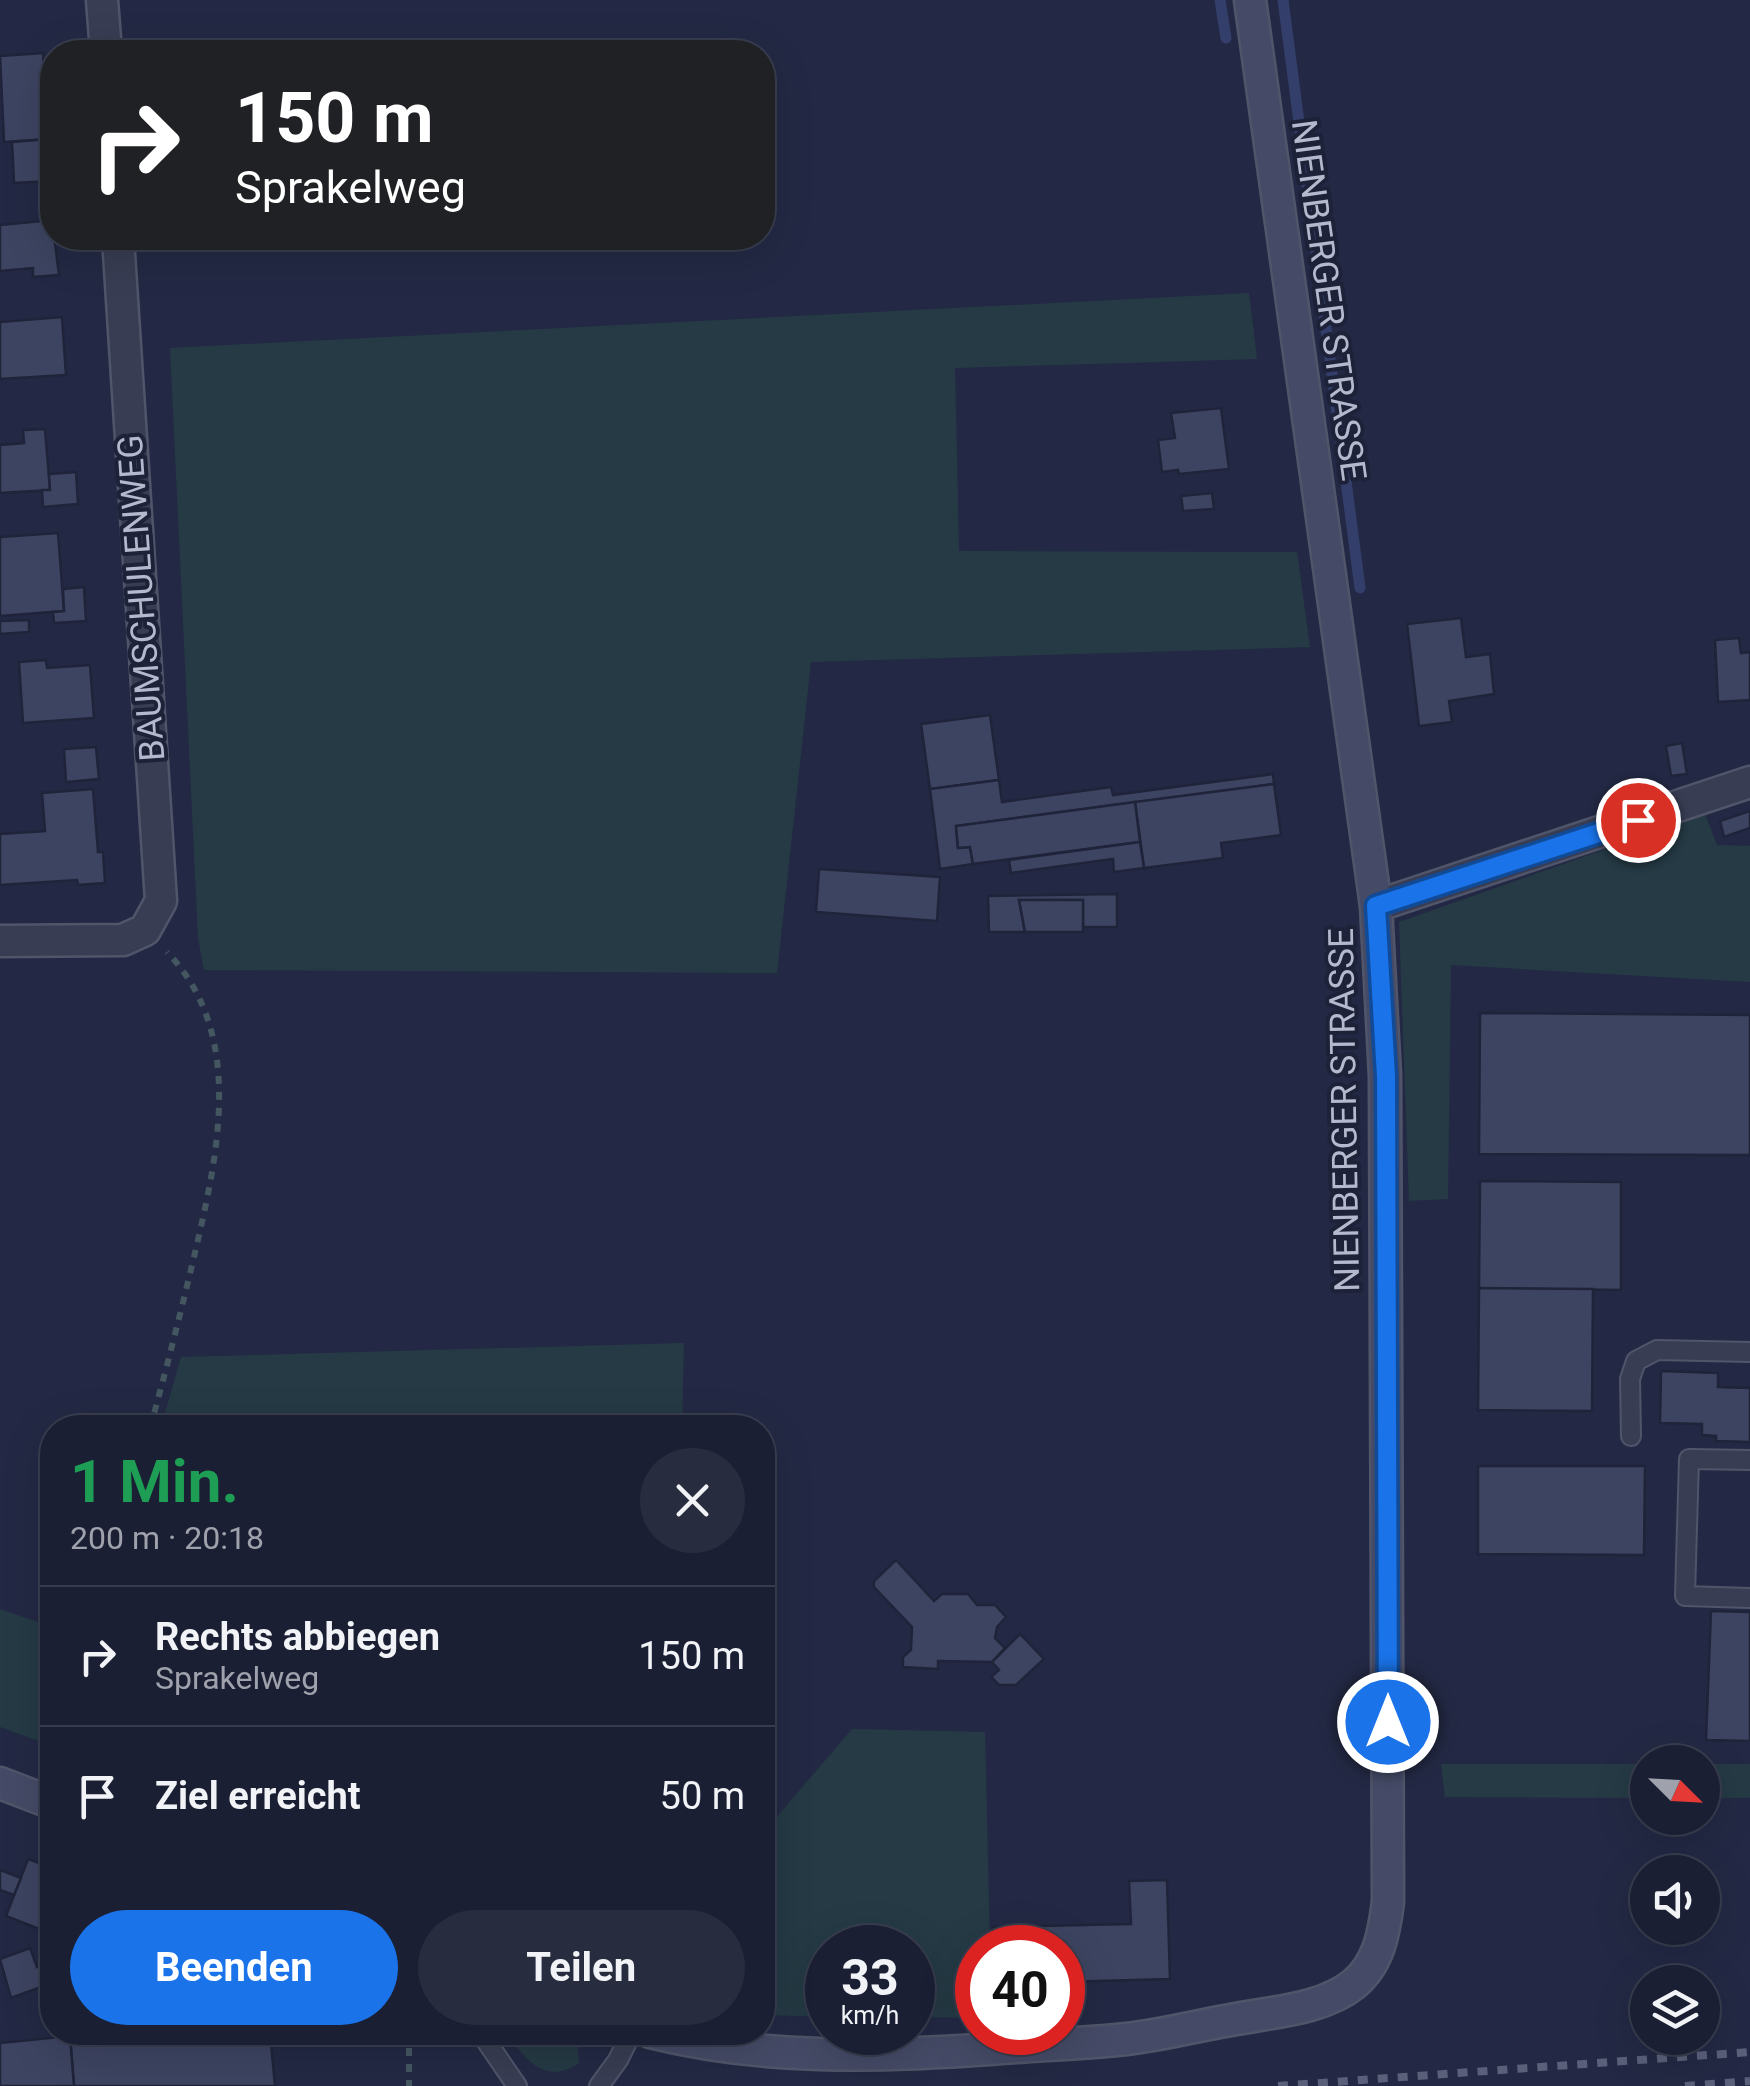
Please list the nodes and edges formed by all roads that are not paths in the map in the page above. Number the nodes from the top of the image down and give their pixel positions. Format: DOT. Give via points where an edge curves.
graph roads {
  1 [pos="102,0"];
  2 [pos="1250,0"];
  3 [pos="105,40"];
  4 [pos="119,250"];
  5 [pos="1750,782"];
  6 [pos="1376,906"];
  7 [pos="0,942"];
  8 [pos="1750,1352"];
  9 [pos="1631,1436"];
  10 [pos="1750,1460"];
  11 [pos="1750,1598"];
  12 [pos="0,1783"];
  13 [pos="40,1799"];
  14 [pos="489,2045"];
  15 [pos="626,2045"];
  16 [pos="708,2045"];
  17 [pos="517,2086"];
  18 [pos="599,2086"];
  1 -- 3 [label="street"];
  2 -- 6 [label="street, NIENBERGER STRASSE"];
  4 -- 7 [label="street, BAUMSCHULENWEG" via="161,901 134,935"];
  5 -- 6 [label="street"];
  6 -- 16 [label="street, NIENBERGER STRASSE" via="1386,1076 1388,1902 1384,1938 1369,1967 1352,1985 1298,2007 1129,2038 922,2054"];
  8 -- 9 [label="lane" via="1657,1350 1636,1361"];
  10 -- 11 [label="lane" via="1689,1459 1685,1596"];
  12 -- 13 [label="street"];
  14 -- 17 [label="lane"];
  15 -- 18 [label="lane"];
}
